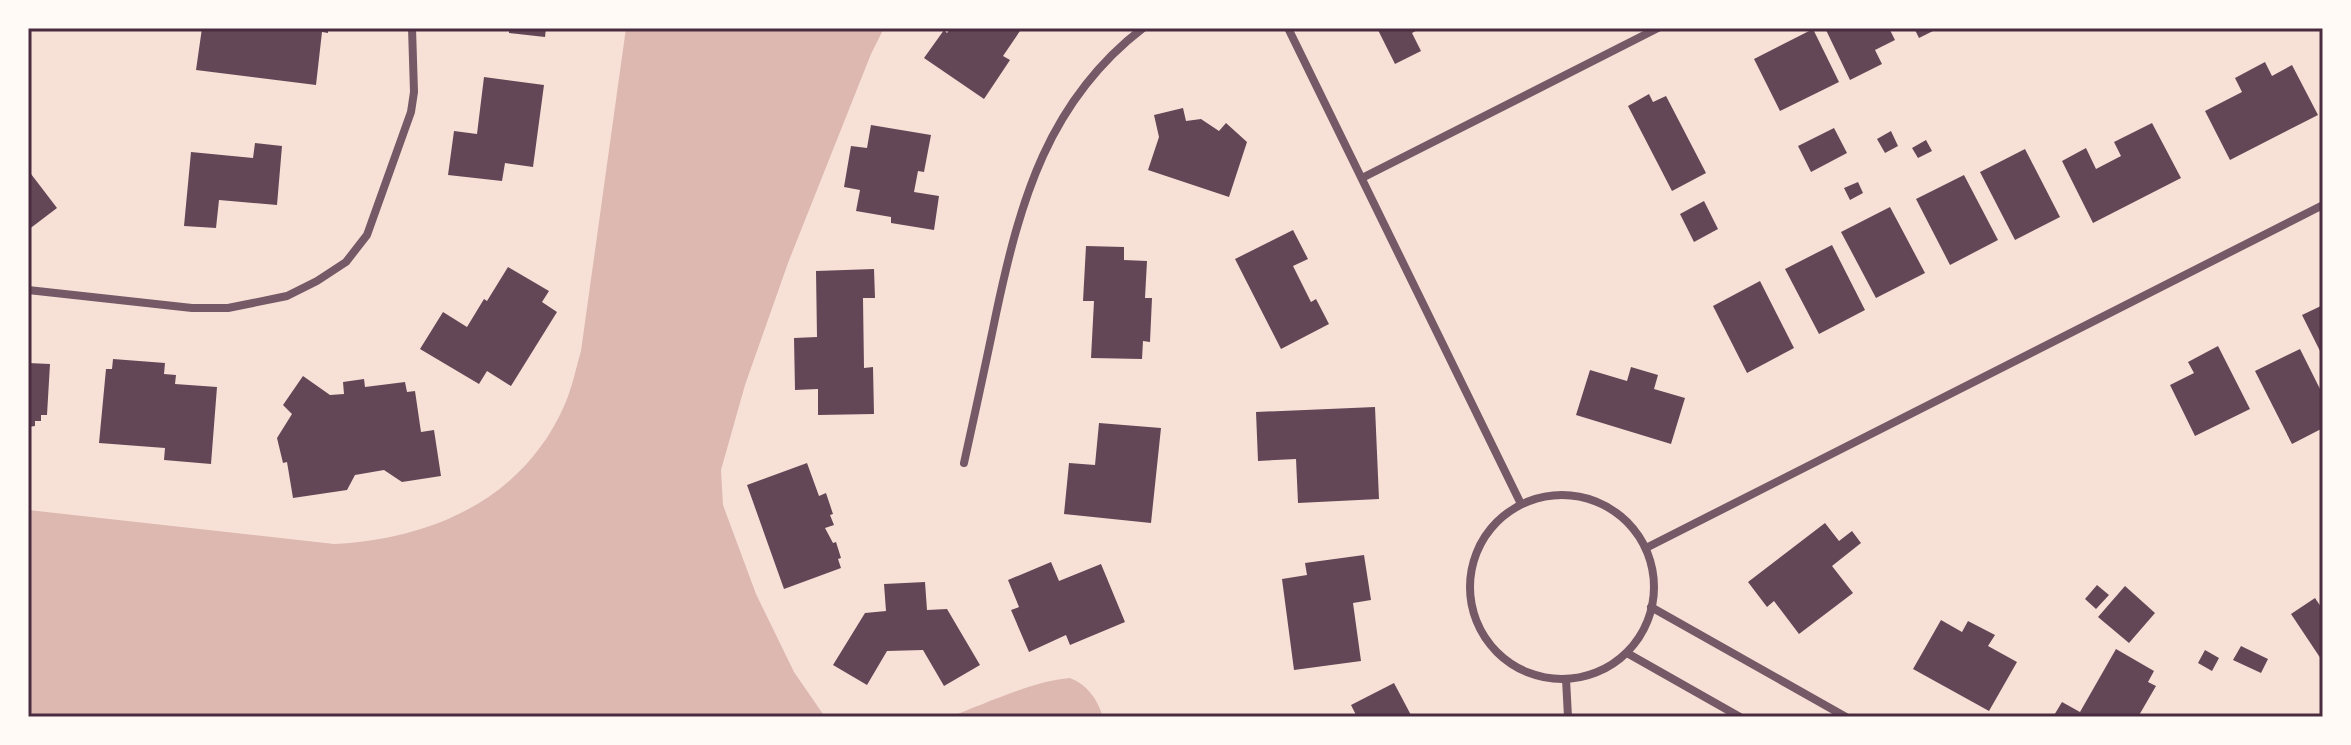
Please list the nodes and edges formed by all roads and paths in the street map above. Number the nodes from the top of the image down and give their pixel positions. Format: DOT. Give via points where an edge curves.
graph roads {
  1 [pos="412,28"];
  2 [pos="1143,28"];
  3 [pos="1288,28"];
  4 [pos="1658,28"];
  5 [pos="1362,178"];
  6 [pos="2323,205"];
  7 [pos="28,290"];
  8 [pos="964,463"];
  9 [pos="1521,504"];
  10 [pos="1646,548"];
  11 [pos="1651,607"];
  12 [pos="1627,653"];
  13 [pos="1566,679"];
  14 [pos="1568,717"];
  15 [pos="1740,717"];
  16 [pos="1846,717"];
  1 -- 7 [label="street" via="411,112 367,235 336,269 287,296 228,308"];
  2 -- 8 [label="street" via="1093,73 1066,111 1027,192"];
  3 -- 5 [label="street"];
  4 -- 5 [label="street"];
  5 -- 9 [label="street"];
  6 -- 10 [label="street"];
  9 -- 10 [label="street" via="1549,495 1579,496 1606,506 1629,524"];
  9 -- 13 [label="street" via="1498,520 1481,542 1471,569 1470,596 1491,647 1512,665 1538,676"];
  10 -- 11 [label="street" via="1653,570"];
  11 -- 12 [label="street"];
  11 -- 16 [label="street"];
  12 -- 13 [label="street" via="1588,675"];
  12 -- 15 [label="street"];
  13 -- 14 [label="street"];
}
